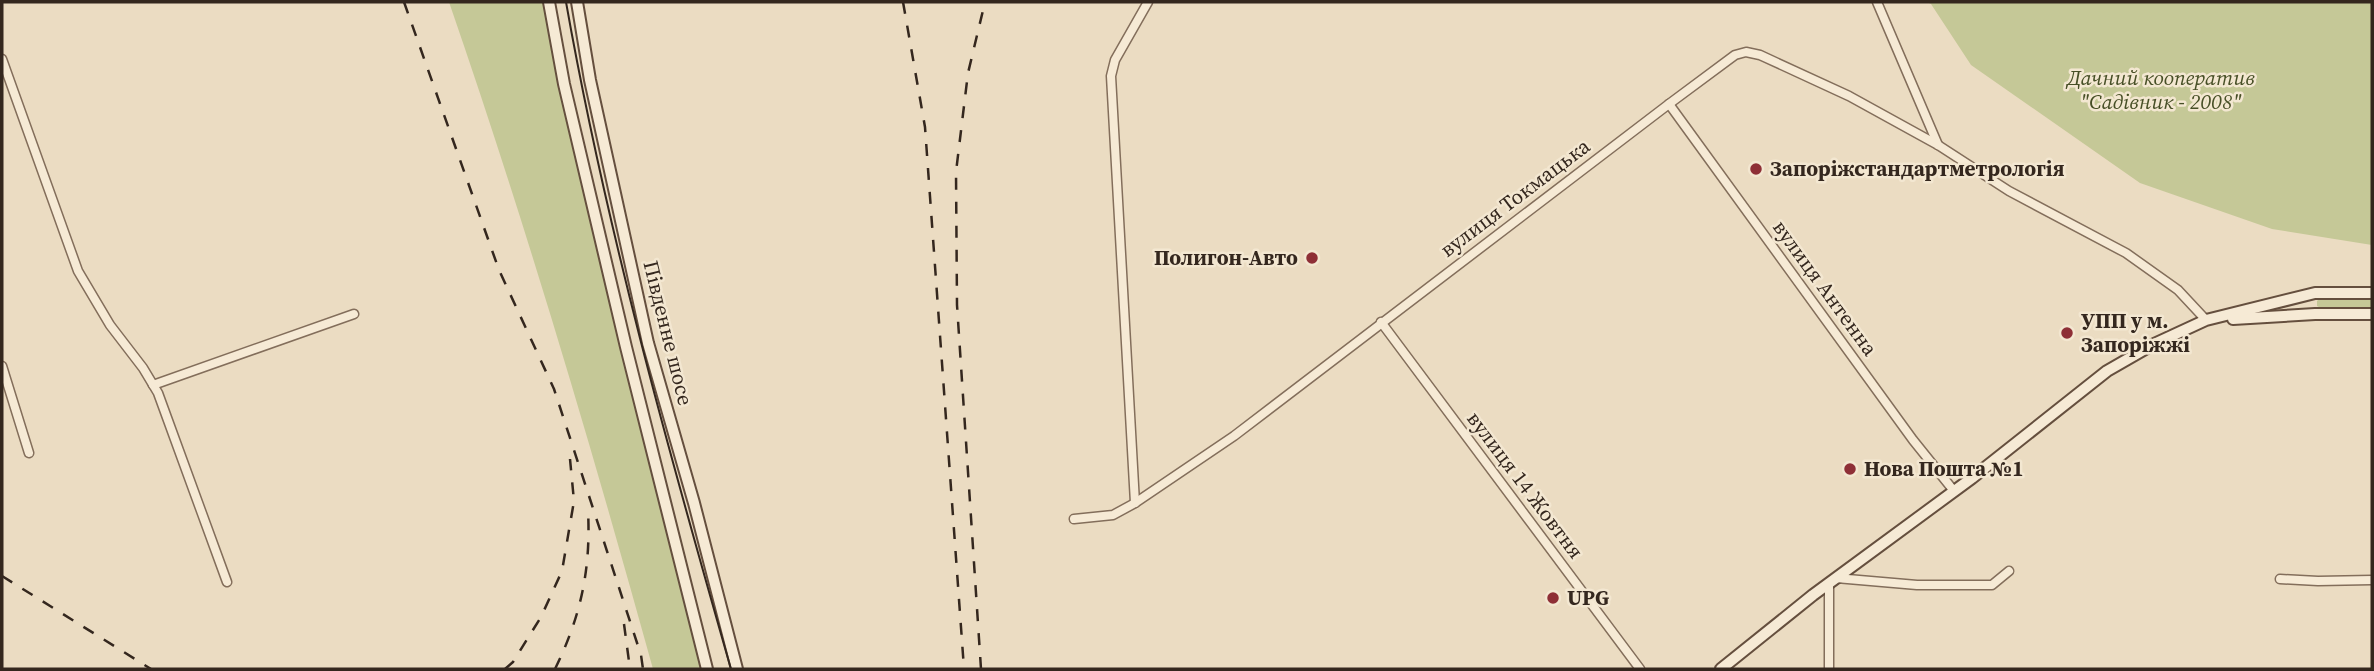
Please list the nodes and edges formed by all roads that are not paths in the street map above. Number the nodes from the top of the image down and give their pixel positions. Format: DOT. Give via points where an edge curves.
graph roads {
  1 [pos="549,2"];
  2 [pos="577,2"];
  3 [pos="1148,2"];
  4 [pos="1877,2"];
  5 [pos="2,59"];
  6 [pos="1669,104"];
  7 [pos="1938,145"];
  8 [pos="2372,293"];
  9 [pos="355,314"];
  10 [pos="2372,314"];
  11 [pos="2206,320"];
  12 [pos="1381,322"];
  13 [pos="2,366"];
  14 [pos="153,385"];
  15 [pos="29,453"];
  16 [pos="1954,491"];
  17 [pos="1135,503"];
  18 [pos="1074,519"];
  19 [pos="2009,571"];
  20 [pos="2280,579"];
  21 [pos="1833,580"];
  22 [pos="2372,580"];
  23 [pos="227,582"];
  24 [pos="707,669"];
  25 [pos="737,669"];
  26 [pos="1640,669"];
  27 [pos="1721,669"];
  28 [pos="1829,669"];
  1 -- 24 [label="main road, Південне шосе" via="622,334"];
  2 -- 25 [label="main road, Південне шосе" via="648,343"];
  3 -- 17 [label="street" via="1115,60 1111,76"];
  4 -- 7 [label="street"];
  5 -- 14 [label="street" via="78,271"];
  6 -- 7 [label="street, вулиця Токмацька" via="1735,55 1746,52 1849,96"];
  6 -- 12 [label="street, вулиця Токмацька"];
  6 -- 16 [label="street, вулиця Антенна"];
  7 -- 11 [label="street" via="2009,191 2126,253 2178,290"];
  8 -- 11 [label="main road" via="2315,293"];
  9 -- 14 [label="street"];
  10 -- 11 [label="main road"];
  11 -- 16 [label="main road" via="2107,371"];
  12 -- 17 [label="street, вулиця Токмацька" via="1234,436"];
  12 -- 26 [label="street, вулиця 14 Жовтня"];
  13 -- 15 [label="street"];
  14 -- 23 [label="street"];
  16 -- 21 [label="main road"];
  17 -- 18 [label="street, вулиця Токмацька" via="1113,514"];
  19 -- 21 [label="street" via="1992,584 1917,586"];
  20 -- 22 [label="street"];
  21 -- 27 [label="main road"];
  21 -- 28 [label="street"];
}
